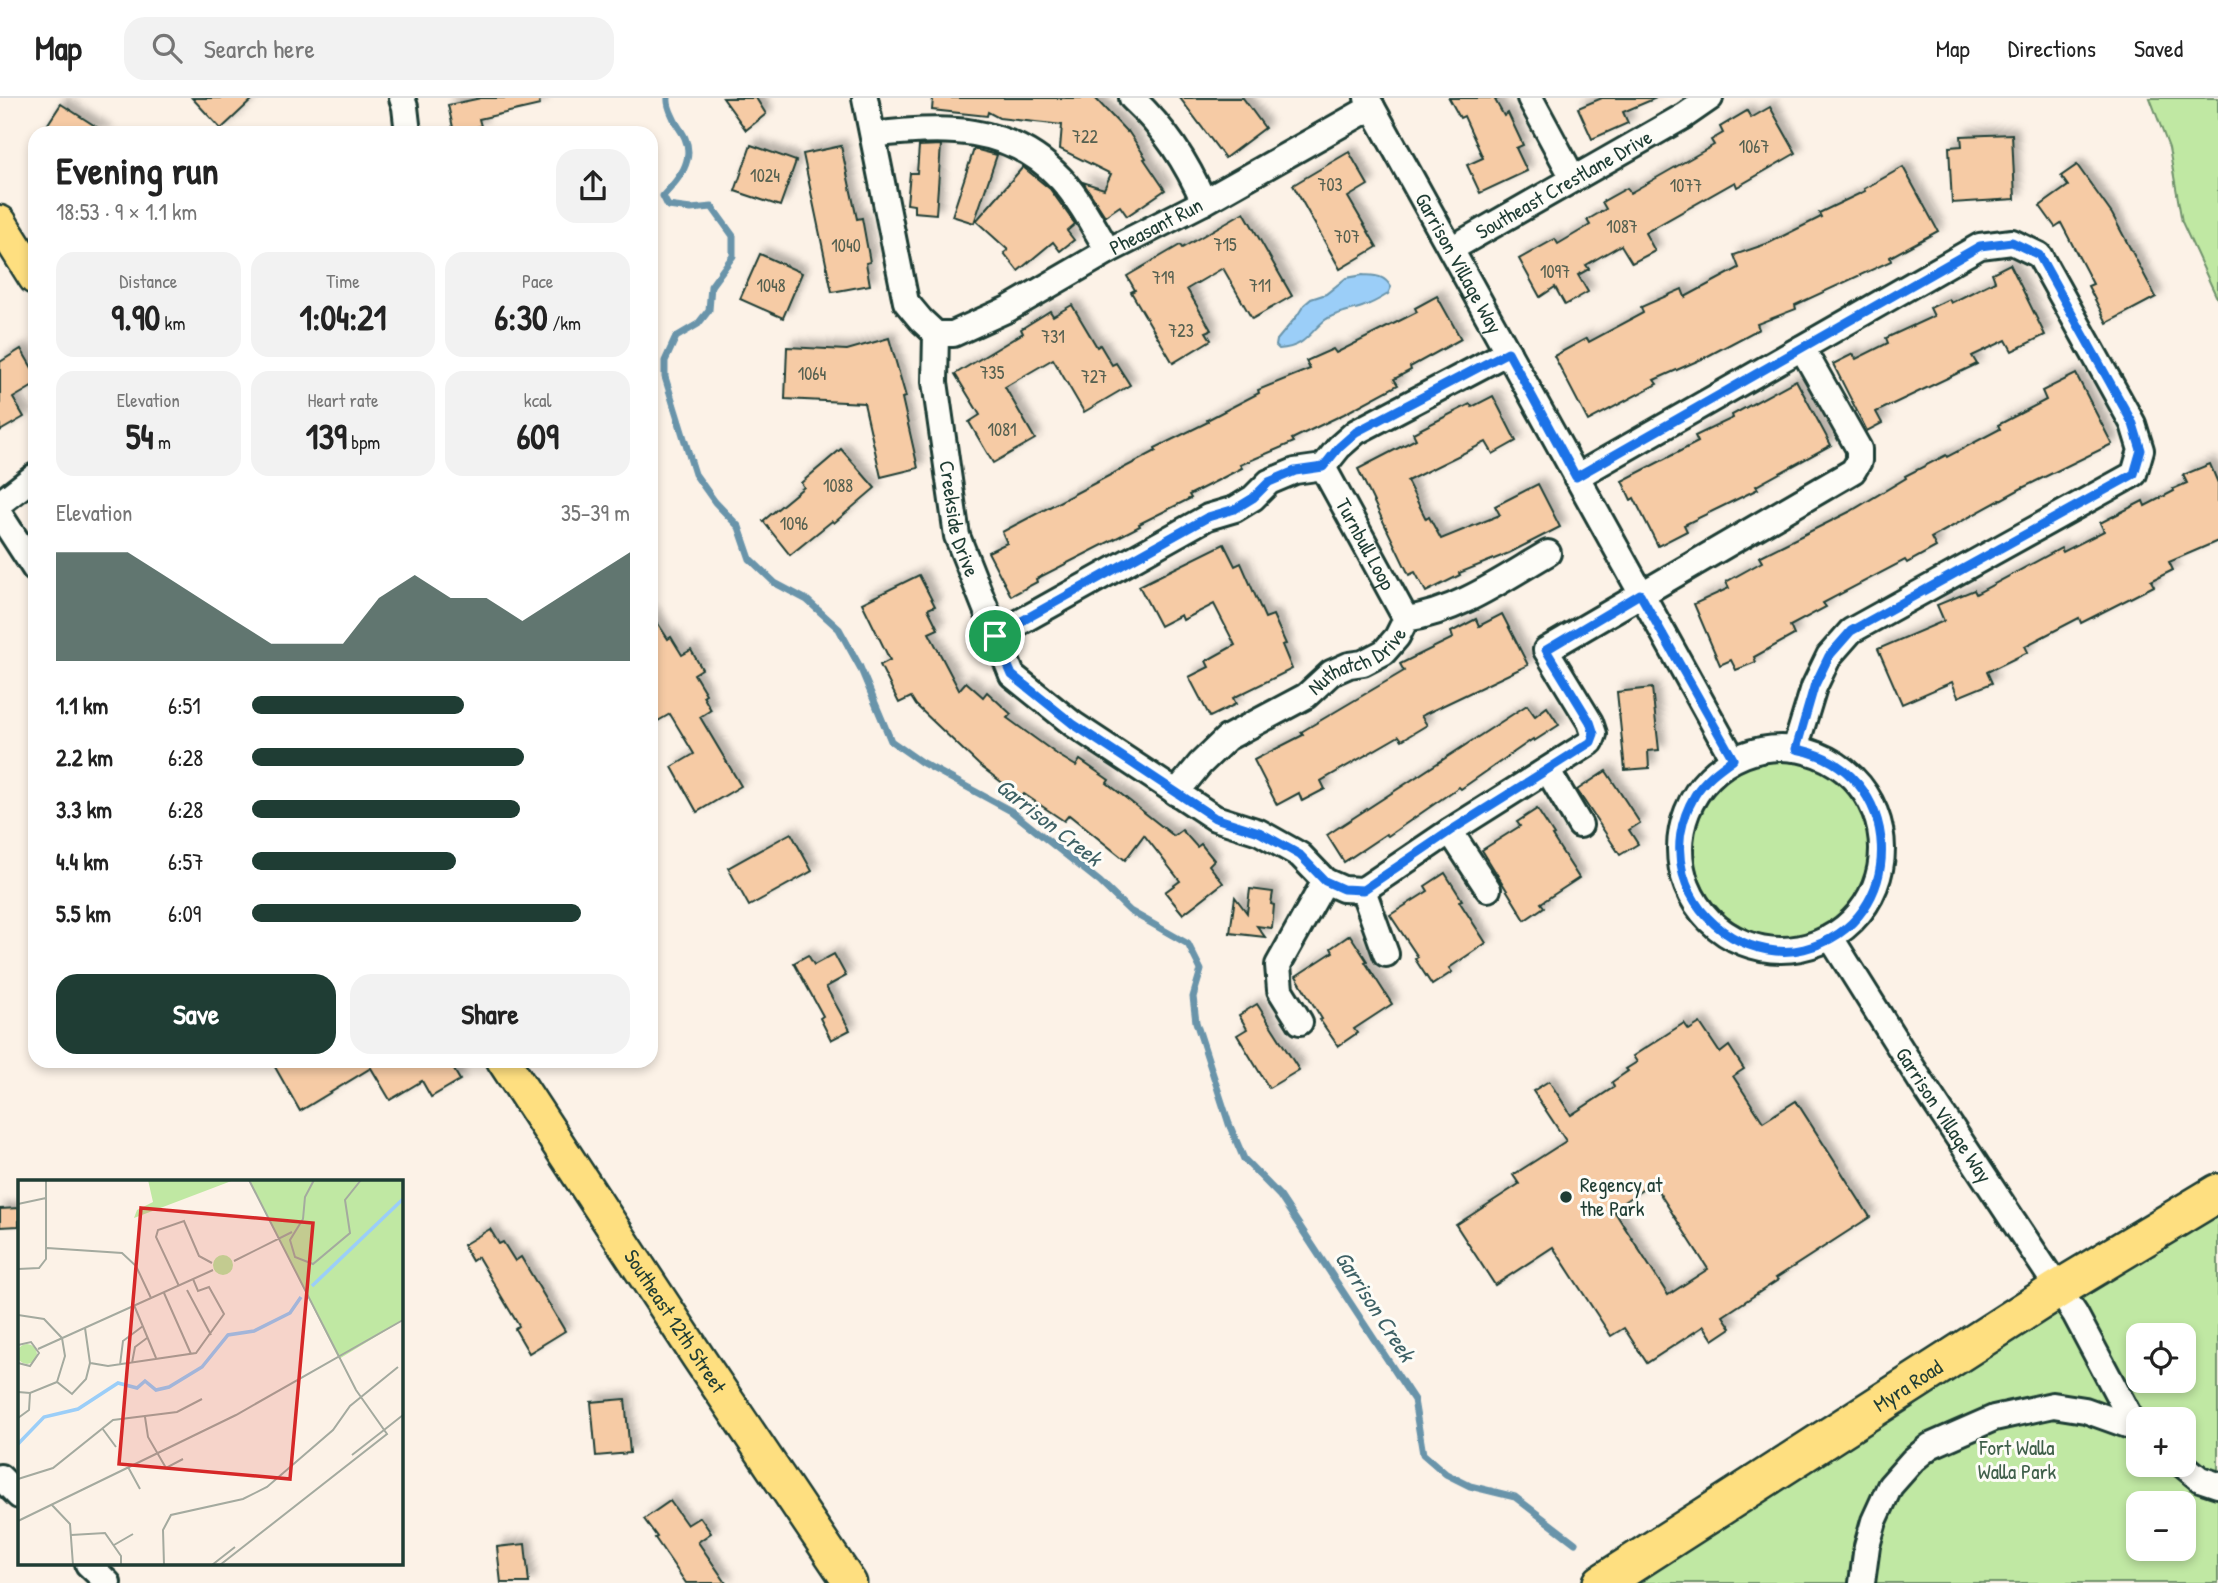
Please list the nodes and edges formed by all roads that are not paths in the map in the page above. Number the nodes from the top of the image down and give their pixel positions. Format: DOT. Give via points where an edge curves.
graph roads {
  1 [pos="402,98"];
  2 [pos="865,98"];
  3 [pos="1132,98"];
  4 [pos="1530,98"];
  5 [pos="1710,98"];
  6 [pos="1370,102"];
  7 [pos="407,126"];
  8 [pos="873,135"];
  9 [pos="1573,178"];
  10 [pos="1205,202"];
  11 [pos="0,222"];
  12 [pos="1451,249"];
  13 [pos="1108,251"];
  14 [pos="28,267"];
  15 [pos="936,334"];
  16 [pos="1802,348"];
  17 [pos="1508,352"];
  18 [pos="1323,467"];
  19 [pos="1576,477"];
  20 [pos="28,481"];
  21 [pos="0,503"];
  22 [pos="0,515"];
  23 [pos="1549,553"];
  24 [pos="28,558"];
  25 [pos="1640,594"];
  26 [pos="1406,619"];
  27 [pos="995,636"];
  28 [pos="1796,749"];
  29 [pos="1733,759"];
  30 [pos="1548,771"];
  31 [pos="1176,793"];
  32 [pos="1580,825"];
  33 [pos="1450,831"];
  34 [pos="1325,881"];
  35 [pos="1488,889"];
  36 [pos="1363,890"];
  37 [pos="1831,939"];
  38 [pos="1386,954"];
  39 [pos="1300,1022"];
  40 [pos="508,1068"];
  41 [pos="2218,1194"];
  42 [pos="2057,1290"];
  43 [pos="2126,1408"];
  44 [pos="2126,1424"];
  45 [pos="2196,1476"];
  46 [pos="0,1477"];
  47 [pos="2218,1485"];
  48 [pos="18,1495"];
  49 [pos="90,1566"];
  50 [pos="108,1583"];
  51 [pos="850,1583"];
  52 [pos="1602,1583"];
  53 [pos="1862,1583"];
  1 -- 7 [label="street"];
  2 -- 8 [label="street"];
  3 -- 10 [label="street" via="1174,145"];
  4 -- 9 [label="street"];
  5 -- 9 [label="street, Southeast Crestlane Drive"];
  6 -- 10 [label="street, Pheasant Run"];
  6 -- 12 [label="street, Garrison Village Way"];
  8 -- 13 [label="street" via="967,131 1014,146 1060,179"];
  8 -- 15 [label="street" via="906,302"];
  9 -- 12 [label="street, Southeast Crestlane Drive"];
  10 -- 13 [label="street, Pheasant Run"];
  11 -- 14 [label="main road"];
  12 -- 17 [label="street, Garrison Village Way"];
  13 -- 15 [label="street, Pheasant Run" via="1008,309 953,334"];
  15 -- 27 [label="street, Creekside Drive" via="935,382 957,536"];
  16 -- 19 [label="street"];
  16 -- 25 [label="street" via="1860,449 1853,471"];
  16 -- 28 [label="street" via="1980,246 2012,242 2039,255 2133,424 2141,450 2134,474 1851,631 1829,656 1814,687"];
  17 -- 18 [label="street" via="1356,432"];
  17 -- 19 [label="street, Garrison Village Way"];
  18 -- 26 [label="street, Turnbull Loop"];
  18 -- 27 [label="street" via="1295,471 1269,482 1235,509 1208,517"];
  19 -- 25 [label="street, Garrison Village Way"];
  20 -- 21 [label="street"];
  22 -- 24 [label="street"];
  23 -- 26 [label="street, Nuthatch Drive" via="1454,607"];
  25 -- 29 [label="street, Garrison Village Way"];
  25 -- 30 [label="street" via="1546,650 1594,734 1591,742"];
  26 -- 31 [label="street, Nuthatch Drive" via="1384,652 1331,673 1306,696 1227,738"];
  27 -- 31 [label="street, Creekside Drive" via="1012,675 1073,724"];
  28 -- 29 [label="street" via="1759,750"];
  28 -- 37 [label="street" via="1829,760 1863,789 1877,817 1883,849 1879,877 1866,906"];
  29 -- 37 [label="street" via="1695,794 1684,819 1679,851 1691,897 1715,927 1745,945 1776,951 1803,949"];
  30 -- 32 [label="street"];
  30 -- 33 [label="street"];
  31 -- 34 [label="street, Creekside Drive" via="1215,818 1259,832 1300,855"];
  33 -- 35 [label="street"];
  33 -- 36 [label="street"];
  34 -- 36 [label="street" via="1343,889"];
  34 -- 39 [label="street" via="1278,965 1280,990"];
  36 -- 38 [label="street"];
  37 -- 42 [label="street, Garrison Village Way"];
  40 -- 51 [label="main road, Southeast 12th Street"];
  41 -- 42 [label="highway, Myra Road"];
  42 -- 43 [label="street, Garrison Village Way"];
  42 -- 52 [label="highway, Myra Road"];
  44 -- 53 [label="street" via="2053,1405 1994,1418 1930,1446 1890,1486 1874,1521"];
  45 -- 47 [label="street"];
  46 -- 48 [label="street"];
  49 -- 50 [label="street"];
}
